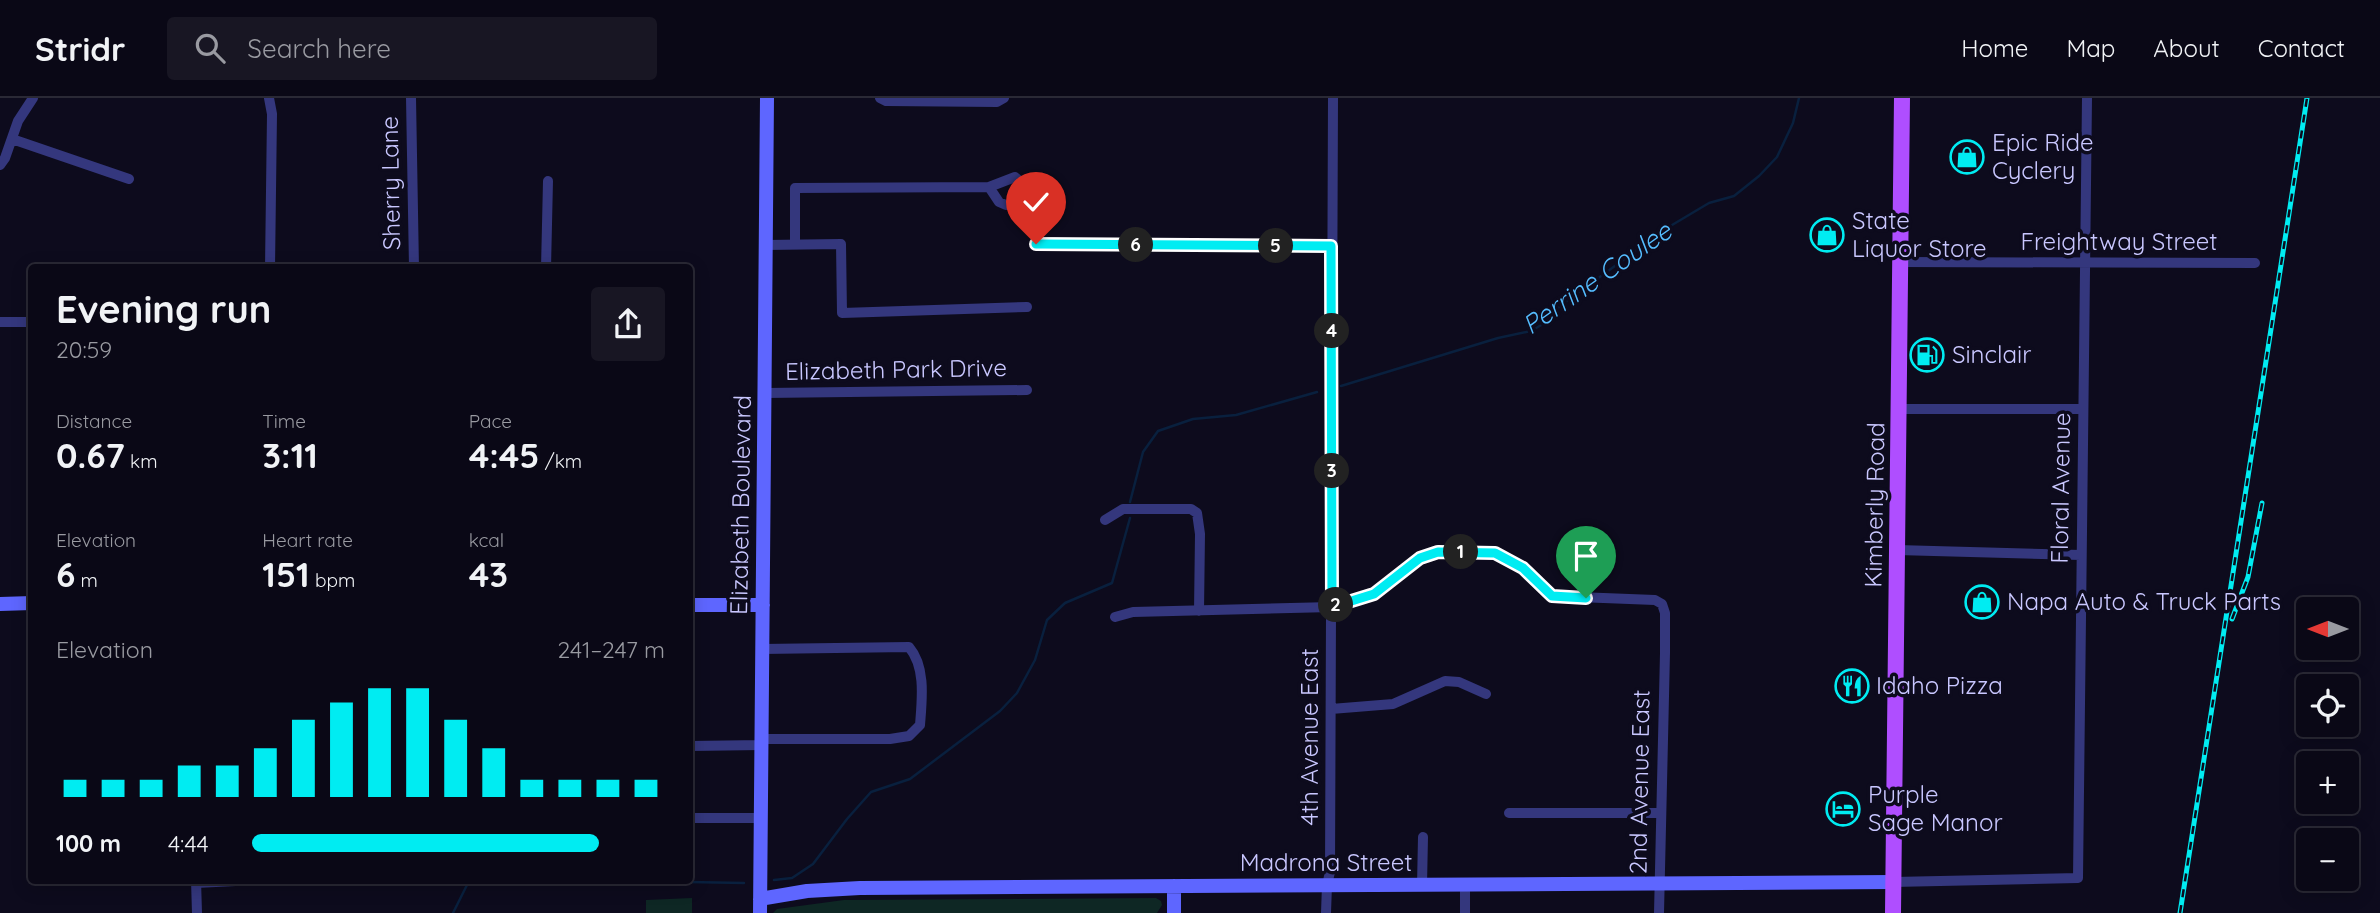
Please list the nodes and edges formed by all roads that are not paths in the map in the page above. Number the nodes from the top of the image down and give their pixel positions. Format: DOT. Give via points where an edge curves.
graph roads {
  1 [pos="33,98"];
  2 [pos="269,98"];
  3 [pos="411,98"];
  4 [pos="766,98"];
  5 [pos="880,98"];
  6 [pos="1004,98"];
  7 [pos="1333,98"];
  8 [pos="1902,98"];
  9 [pos="2087,98"];
  10 [pos="12,139"];
  11 [pos="0,165"];
  12 [pos="129,179"];
  13 [pos="548,181"];
  14 [pos="989,187"];
  15 [pos="795,244"];
  16 [pos="1036,244"];
  17 [pos="766,245"];
  18 [pos="1331,246"];
  19 [pos="1900,262"];
  20 [pos="2085,263"];
  21 [pos="2255,263"];
  22 [pos="270,264"];
  23 [pos="414,264"];
  24 [pos="546,264"];
  25 [pos="1027,307"];
  26 [pos="0,322"];
  27 [pos="28,322"];
  28 [pos="1027,390"];
  29 [pos="765,393"];
  30 [pos="1898,409"];
  31 [pos="2083,410"];
  32 [pos="1105,520"];
  33 [pos="1897,550"];
  34 [pos="2081,555"];
  35 [pos="28,603"];
  36 [pos="0,604"];
  37 [pos="693,605"];
  38 [pos="763,605"];
  39 [pos="1332,607"];
  40 [pos="1199,611"];
  41 [pos="1115,617"];
  42 [pos="762,649"];
  43 [pos="1486,694"];
  44 [pos="1331,709"];
  45 [pos="762,742"];
  46 [pos="693,746"];
  47 [pos="1509,813"];
  48 [pos="1660,813"];
  49 [pos="693,818"];
  50 [pos="761,818"];
  51 [pos="1423,837"];
  52 [pos="1894,882"];
  53 [pos="196,884"];
  54 [pos="1422,884"];
  55 [pos="1326,885"];
  56 [pos="1465,885"];
  57 [pos="1659,885"];
  58 [pos="1174,887"];
  59 [pos="760,906"];
  60 [pos="197,913"];
  61 [pos="1174,913"];
  62 [pos="1326,913"];
  63 [pos="1465,913"];
  64 [pos="1659,913"];
  65 [pos="1893,913"];
  1 -- 10 [label="street"];
  2 -- 22 [label="street"];
  3 -- 23 [label="street, Sherry Lane"];
  4 -- 17 [label="street, Elizabeth Boulevard"];
  5 -- 6 [label="street" via="984,102"];
  7 -- 18 [label="street, 4th Avenue East"];
  8 -- 19 [label="main road, Kimberly Road"];
  9 -- 20 [label="street, Floral Avenue"];
  10 -- 11 [label="street"];
  10 -- 12 [label="street"];
  13 -- 24 [label="street"];
  14 -- 15 [label="street" via="795,188"];
  15 -- 17 [label="street"];
  15 -- 25 [label="street" via="841,244 842,313"];
  16 -- 18 [label="street"];
  17 -- 29 [label="street, Elizabeth Boulevard"];
  18 -- 39 [label="street, 4th Avenue East"];
  19 -- 20 [label="street, Freightway Street"];
  19 -- 30 [label="main road, Kimberly Road"];
  20 -- 21 [label="street, Freightway Street"];
  20 -- 31 [label="street, Floral Avenue"];
  26 -- 27 [label="street"];
  28 -- 29 [label="street, Elizabeth Park Drive"];
  29 -- 38 [label="street, Elizabeth Boulevard"];
  30 -- 31 [label="street"];
  30 -- 33 [label="main road, Kimberly Road"];
  31 -- 34 [label="street, Floral Avenue"];
  32 -- 40 [label="street" via="1123,509 1191,509 1197,513"];
  33 -- 34 [label="street"];
  33 -- 52 [label="main road, Kimberly Road"];
  34 -- 52 [label="street, Floral Avenue" via="2078,878"];
  35 -- 36 [label="street"];
  37 -- 38 [label="street"];
  38 -- 42 [label="street, Elizabeth Boulevard"];
  39 -- 40 [label="street"];
  39 -- 44 [label="street, 4th Avenue East"];
  39 -- 48 [label="street, 2nd Avenue East" via="1374,594 1420,558 1438,552 1495,553 1523,568 1552,596 1662,604"];
  40 -- 41 [label="street" via="1133,612"];
  42 -- 45 [label="street, Elizabeth Boulevard"];
  42 -- 45 [label="street" via="909,647 918,658 922,701 920,725 909,736"];
  43 -- 44 [label="street" via="1445,681 1393,704"];
  44 -- 55 [label="street, 4th Avenue East" via="1330,872"];
  45 -- 46 [label="street"];
  45 -- 50 [label="street, Elizabeth Boulevard"];
  47 -- 48 [label="street"];
  48 -- 57 [label="street, 2nd Avenue East"];
  49 -- 50 [label="street"];
  50 -- 59 [label="street, Elizabeth Boulevard"];
  51 -- 54 [label="street"];
  52 -- 57 [label="street, Madrona Street"];
  52 -- 65 [label="main road, Kimberly Road"];
  53 -- 60 [label="street"];
  54 -- 55 [label="street, Madrona Street"];
  54 -- 56 [label="street, Madrona Street"];
  55 -- 58 [label="street, Madrona Street"];
  55 -- 62 [label="street, 4th Avenue East"];
  56 -- 57 [label="street, Madrona Street"];
  56 -- 63 [label="street"];
  57 -- 64 [label="street, 2nd Avenue East"];
  58 -- 59 [label="street, Madrona Street" via="860,888 807,891"];
  58 -- 61 [label="street"];
}
